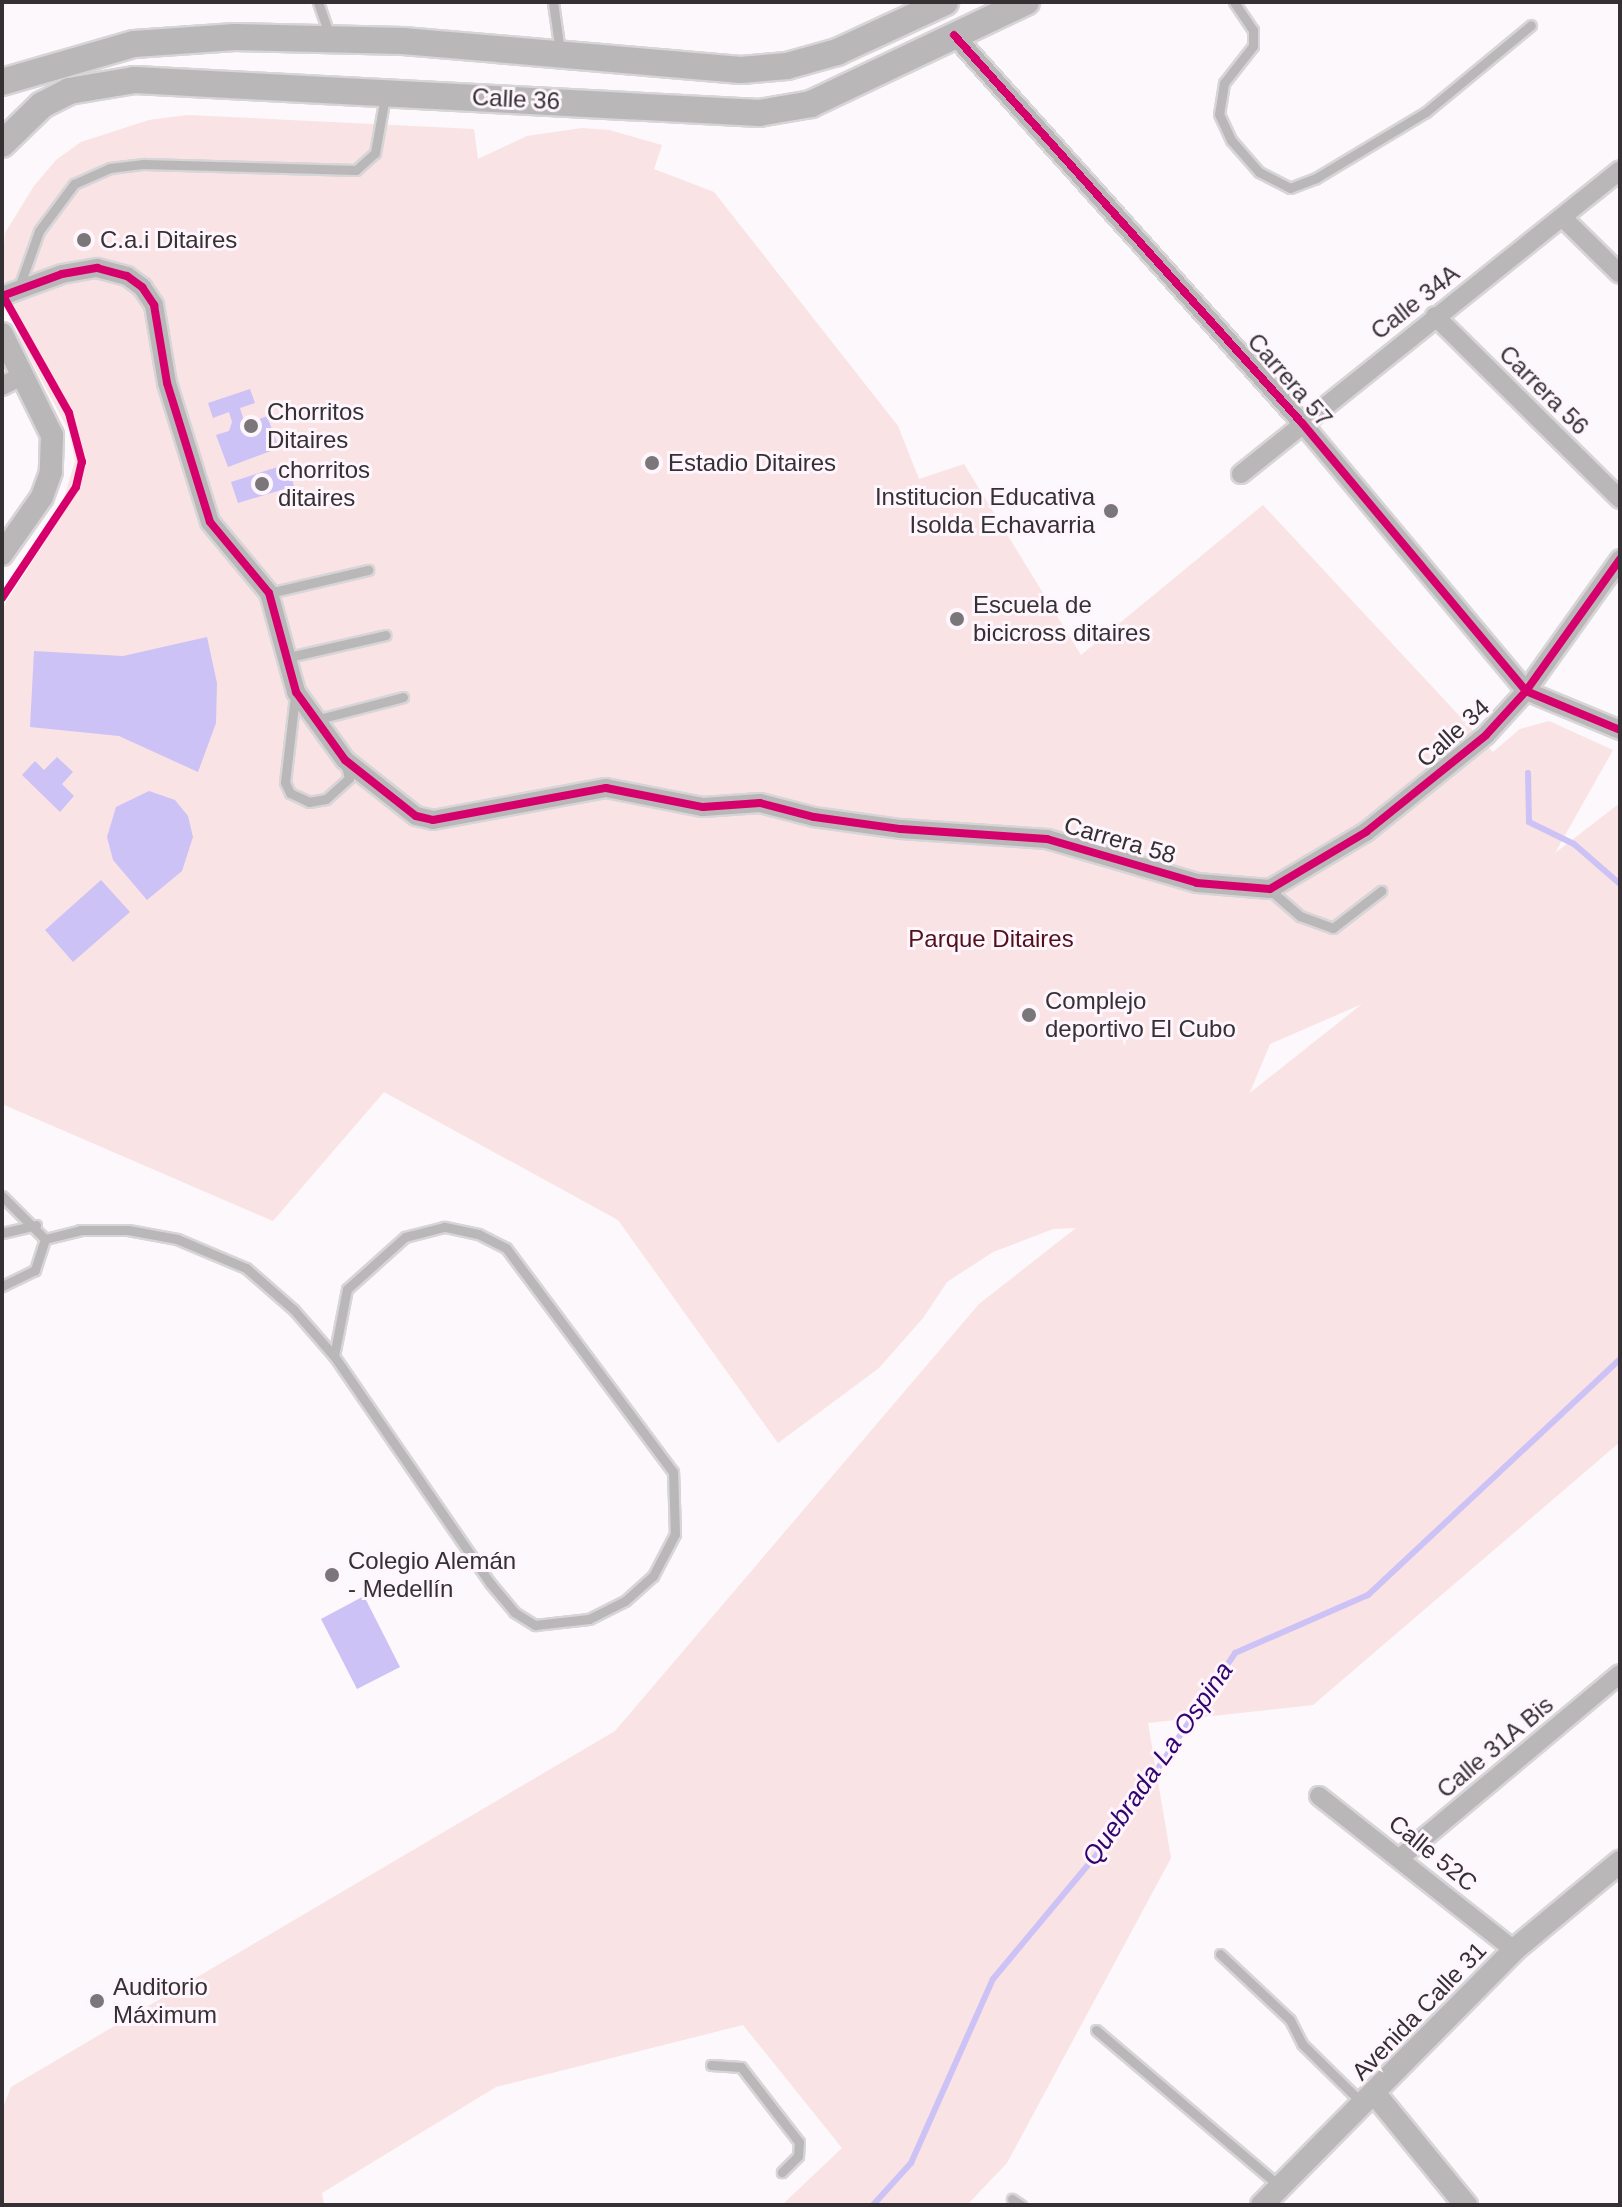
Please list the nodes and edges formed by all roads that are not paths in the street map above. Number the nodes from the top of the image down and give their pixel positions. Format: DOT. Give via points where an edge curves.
graph roads {
  1 [pos="318,2"];
  2 [pos="553,2"];
  3 [pos="945,2"];
  4 [pos="1026,2"];
  5 [pos="1234,2"];
  6 [pos="1531,25"];
  7 [pos="954,35"];
  8 [pos="330,37"];
  9 [pos="560,52"];
  10 [pos="2,82"];
  11 [pos="386,91"];
  12 [pos="2,144"];
  13 [pos="1620,170"];
  14 [pos="1564,219"];
  15 [pos="1620,274"];
  16 [pos="19,287"];
  17 [pos="2,296"];
  18 [pos="1435,316"];
  19 [pos="2,334"];
  20 [pos="12,381"];
  21 [pos="1302,423"];
  22 [pos="1241,474"];
  23 [pos="1620,499"];
  24 [pos="2,554"];
  25 [pos="1620,559"];
  26 [pos="368,570"];
  27 [pos="269,593"];
  28 [pos="386,635"];
  29 [pos="289,657"];
  30 [pos="1526,691"];
  31 [pos="296,692"];
  32 [pos="403,697"];
  33 [pos="315,720"];
  34 [pos="1617,724"];
  35 [pos="345,760"];
  36 [pos="1270,889"];
  37 [pos="1381,891"];
  38 [pos="2,1196"];
  39 [pos="36,1225"];
  40 [pos="2,1233"];
  41 [pos="45,1239"];
  42 [pos="2,1286"];
  43 [pos="334,1356"];
  44 [pos="1620,1674"];
  45 [pos="1319,1796"];
  46 [pos="1401,1857"];
  47 [pos="1620,1862"];
  48 [pos="1514,1950"];
  49 [pos="1220,1954"];
  50 [pos="1096,2030"];
  51 [pos="711,2065"];
  52 [pos="1370,2100"];
  53 [pos="782,2172"];
  54 [pos="1280,2187"];
  55 [pos="1262,2205"];
  56 [pos="1466,2205"];
  1 -- 8 [label="lane"];
  2 -- 9 [label="lane"];
  3 -- 9 [label="main road, Calle 36" via="837,52 787,66 679,68"];
  4 -- 7 [label="main road, Calle 36"];
  5 -- 6 [label="lane" via="1253,30 1253,46 1224,83 1219,114 1231,140 1259,172 1290,188 1426,112"];
  7 -- 11 [label="main road, Calle 36" via="811,104 759,113"];
  7 -- 21 [label="street, Carrera 57"];
  8 -- 9 [label="main road, Calle 36"];
  8 -- 10 [label="main road, Calle 36" via="134,44"];
  11 -- 12 [label="main road, Calle 36" via="215,81 100,83 42,105"];
  11 -- 16 [label="lane" via="375,153 356,170 144,164 110,168 74,184 39,231"];
  13 -- 14 [label="street, Calle 34A"];
  14 -- 15 [label="street"];
  14 -- 18 [label="street, Calle 34A"];
  16 -- 17 [label="street"];
  16 -- 27 [label="street" via="97,268 127,276 142,287 154,305 167,383 210,522"];
  18 -- 21 [label="street, Calle 34A"];
  18 -- 23 [label="street, Carrera 56"];
  19 -- 20 [label="street"];
  20 -- 24 [label="street" via="52,435 51,472 42,497"];
  21 -- 22 [label="street, Calle 34A"];
  21 -- 30 [label="street, Carrera 57"];
  25 -- 30 [label="street, Calle 34"];
  26 -- 27 [label="lane"];
  27 -- 29 [label="street"];
  28 -- 29 [label="lane"];
  29 -- 31 [label="street"];
  30 -- 34 [label="street, Carrera 57"];
  30 -- 36 [label="street, Calle 34" via="1486,735 1377,823"];
  31 -- 33 [label="street, Carrera 58"];
  31 -- 35 [label="lane" via="285,782 290,793 309,802 326,799 349,778"];
  32 -- 33 [label="lane"];
  33 -- 35 [label="street, Carrera 58"];
  35 -- 36 [label="street, Carrera 58" via="416,816 433,820 606,788 703,807 760,803 814,817 1047,839 1197,883"];
  36 -- 37 [label="lane" via="1307,920 1333,928"];
  38 -- 39 [label="lane"];
  39 -- 40 [label="lane"];
  39 -- 41 [label="lane"];
  41 -- 42 [label="lane" via="35,1270"];
  41 -- 43 [label="lane" via="80,1230 128,1230 177,1239 246,1268 294,1310"];
  43 -- 43 [label="lane" via="395,1452 514,1612 535,1625 589,1619 625,1601 653,1576 675,1534 673,1472 506,1248 478,1234 444,1227 405,1237 347,1289"];
  44 -- 46 [label="street, Calle 31A Bis"];
  45 -- 46 [label="street, Calle 52C"];
  46 -- 48 [label="street, Calle 52C"];
  47 -- 48 [label="street, Avenida Calle 31"];
  48 -- 52 [label="street, Avenida Calle 31"];
  49 -- 52 [label="lane" via="1290,2020 1302,2044"];
  50 -- 54 [label="lane"];
  51 -- 53 [label="lane" via="741,2067 799,2142 798,2156"];
  52 -- 54 [label="street, Avenida Calle 31"];
  52 -- 56 [label="street"];
  54 -- 55 [label="street, Avenida Calle 31"];
}
